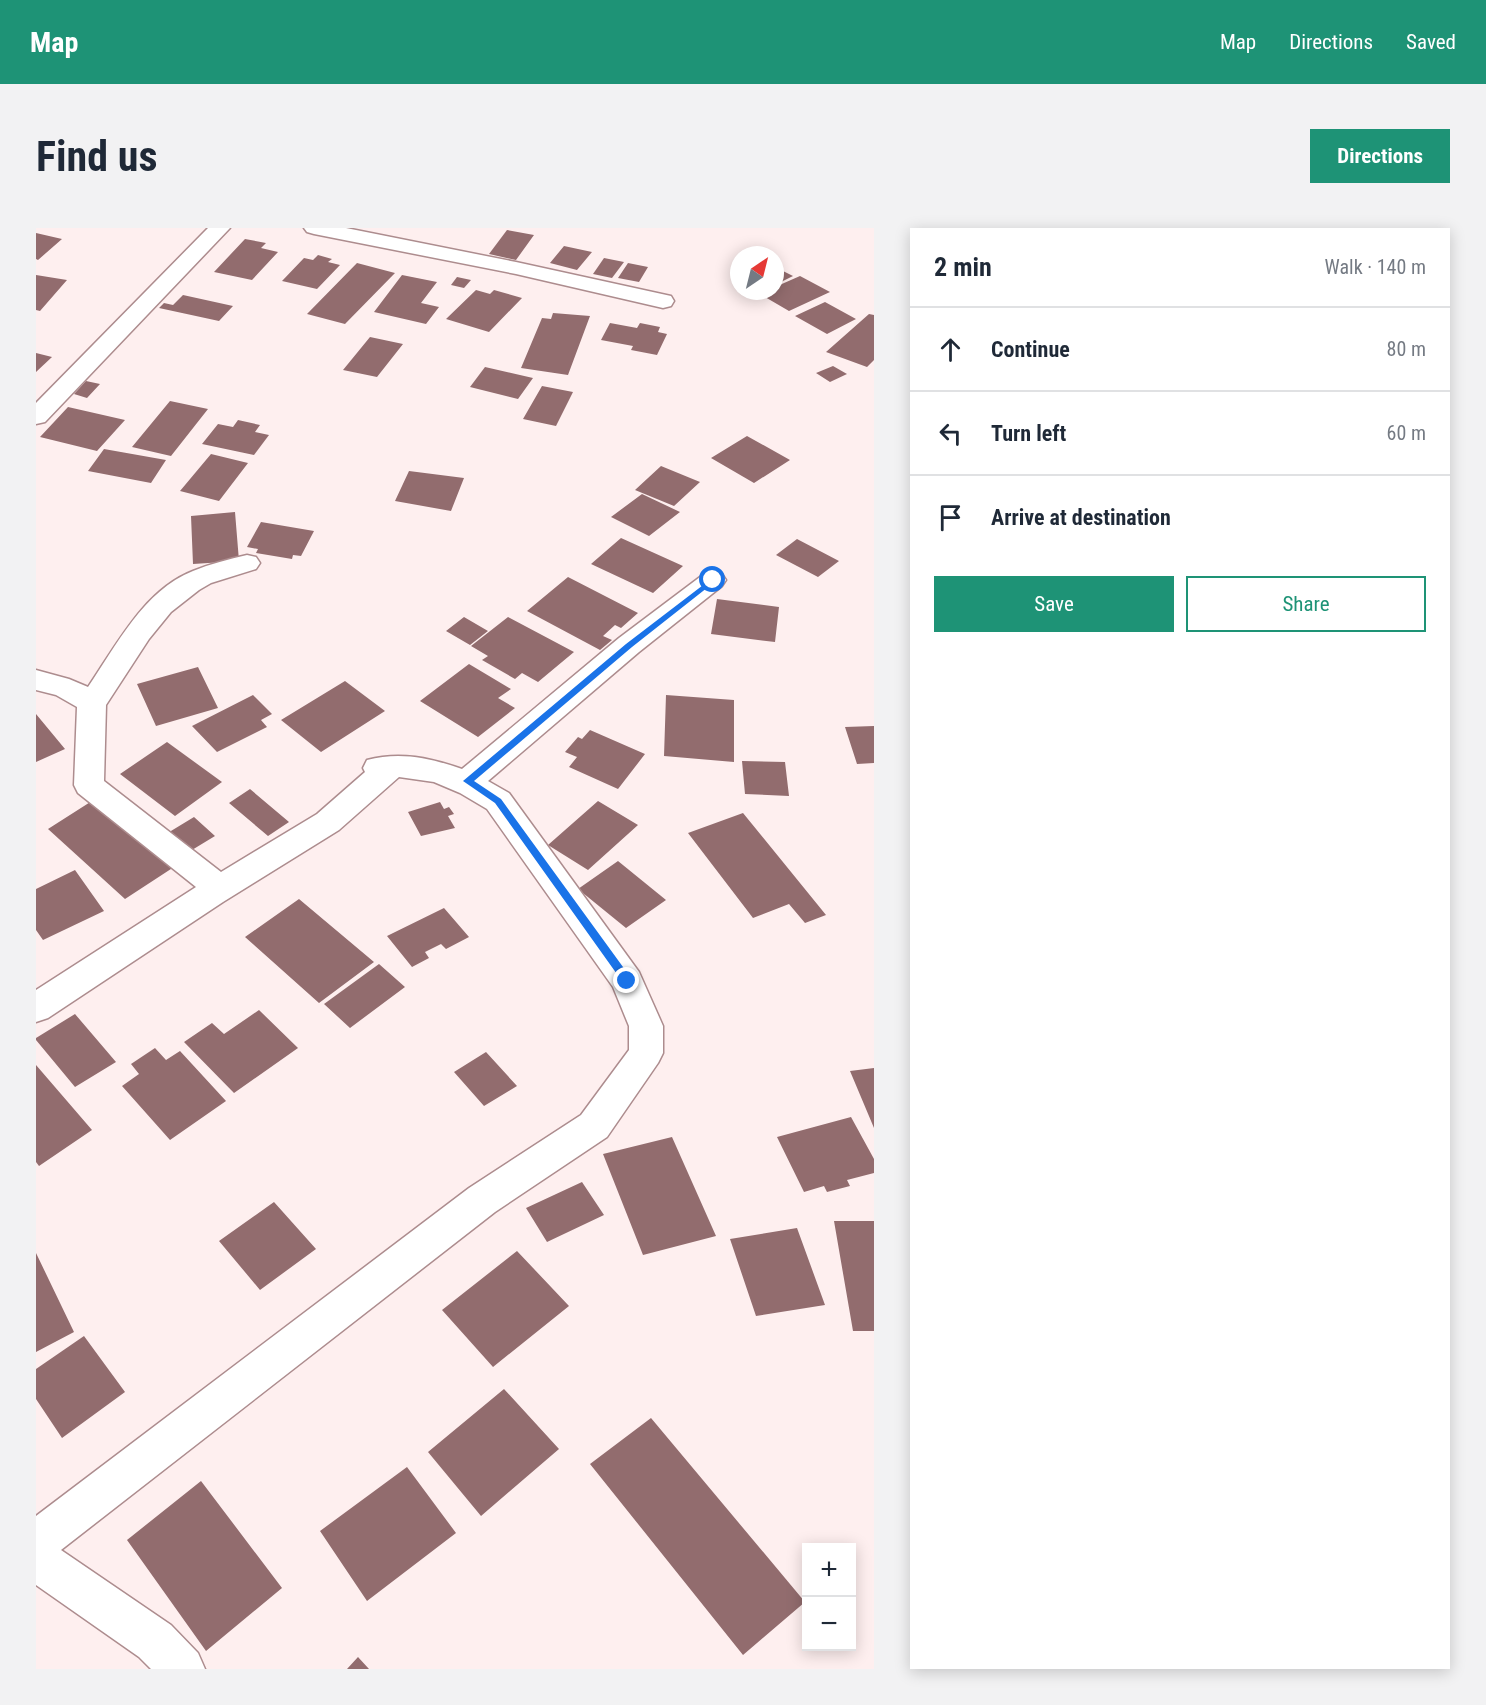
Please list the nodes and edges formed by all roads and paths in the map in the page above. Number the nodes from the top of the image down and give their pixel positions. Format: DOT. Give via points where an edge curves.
graph roads {
  1 [pos="220,228"];
  2 [pos="314,228"];
  3 [pos="663,301"];
  4 [pos="36,417"];
  5 [pos="246,563"];
  6 [pos="713,580"];
  7 [pos="36,680"];
  8 [pos="92,704"];
  9 [pos="468,781"];
  10 [pos="220,889"];
  11 [pos="36,1008"];
  12 [pos="36,1543"];
  13 [pos="36,1559"];
  14 [pos="182,1669"];
  1 -- 4 [label="street"];
  2 -- 3 [label="street"];
  5 -- 8 [label="street" via="202,577 161,606"];
  6 -- 9 [label="street" via="629,645"];
  7 -- 8 [label="street" via="71,689"];
  8 -- 10 [label="street" via="89,785"];
  9 -- 10 [label="street" via="424,767 392,765 378,768 393,766 328,822"];
  9 -- 12 [label="street" via="498,801 627,981 646,1026 646,1053 594,1126 482,1200"];
  10 -- 11 [label="street"];
  13 -- 14 [label="street" via="155,1641"];
}
